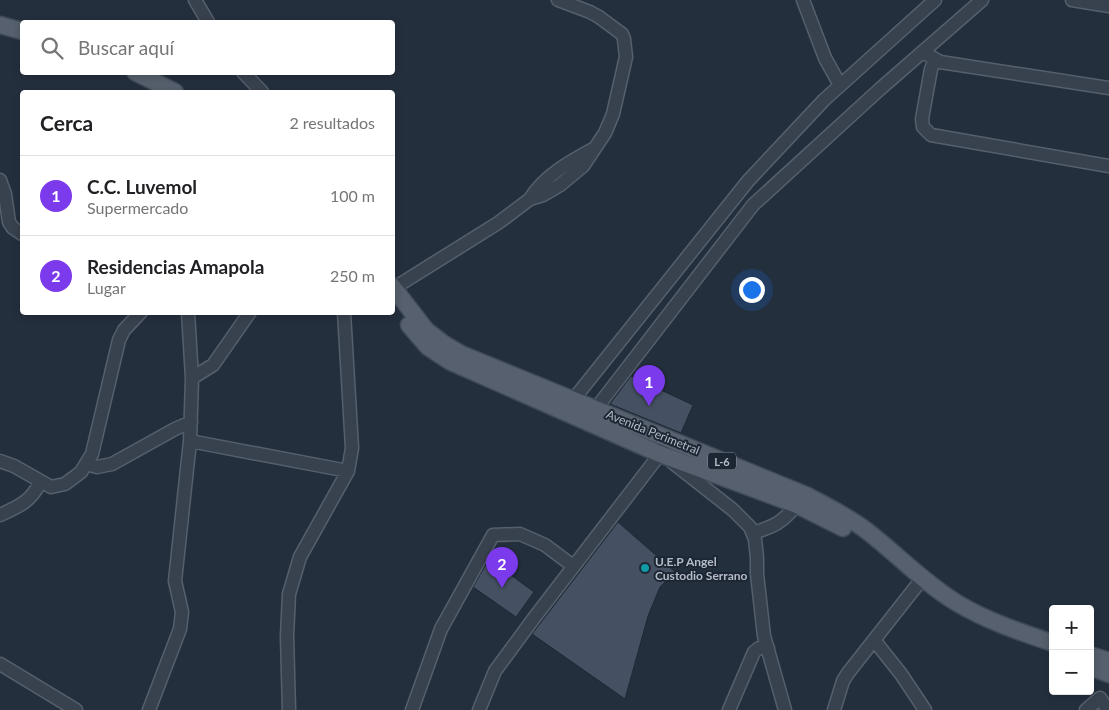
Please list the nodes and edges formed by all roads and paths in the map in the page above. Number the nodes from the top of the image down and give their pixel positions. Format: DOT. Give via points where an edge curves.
graph roads {
  1 [pos="195,0"];
  2 [pos="558,0"];
  3 [pos="803,0"];
  4 [pos="935,0"];
  5 [pos="982,0"];
  6 [pos="1072,0"];
  7 [pos="1109,6"];
  8 [pos="207,20"];
  9 [pos="0,25"];
  10 [pos="20,30"];
  11 [pos="923,50"];
  12 [pos="935,60"];
  13 [pos="141,75"];
  14 [pos="246,75"];
  15 [pos="840,85"];
  16 [pos="1109,88"];
  17 [pos="171,90"];
  18 [pos="260,90"];
  19 [pos="1109,166"];
  20 [pos="0,180"];
  21 [pos="20,233"];
  22 [pos="395,291"];
  23 [pos="395,294"];
  24 [pos="137,315"];
  25 [pos="188,315"];
  26 [pos="248,315"];
  27 [pos="344,315"];
  28 [pos="192,378"];
  29 [pos="569,405"];
  30 [pos="591,415"];
  31 [pos="191,422"];
  32 [pos="190,440"];
  33 [pos="663,446"];
  34 [pos="0,461"];
  35 [pos="86,464"];
  36 [pos="348,471"];
  37 [pos="40,482"];
  38 [pos="797,505"];
  39 [pos="0,515"];
  40 [pos="753,533"];
  41 [pos="573,566"];
  42 [pos="919,583"];
  43 [pos="874,640"];
  44 [pos="1049,642"];
  45 [pos="768,648"];
  46 [pos="1049,653"];
  47 [pos="1094,656"];
  48 [pos="1109,661"];
  49 [pos="0,664"];
  50 [pos="1094,668"];
  51 [pos="1109,674"];
  52 [pos="76,710"];
  53 [pos="149,710"];
  54 [pos="289,710"];
  55 [pos="412,710"];
  56 [pos="479,710"];
  57 [pos="729,710"];
  58 [pos="785,710"];
  59 [pos="834,710"];
  60 [pos="926,710"];
  61 [pos="1086,710"];
  62 [pos="1108,710"];
  1 -- 8 [label="street"];
  2 -- 22 [label="street" via="590,12 622,34 626,57 613,114 605,133 593,149 550,176 530,200"];
  3 -- 15 [label="street" via="825,58"];
  4 -- 15 [label="street"];
  5 -- 11 [label="street"];
  6 -- 7 [label="street"];
  9 -- 10 [label="main road"];
  11 -- 12 [label="street"];
  11 -- 30 [label="street" via="753,205"];
  12 -- 16 [label="street"];
  12 -- 19 [label="street" via="922,119 923,127 931,135"];
  13 -- 17 [label="main road"];
  14 -- 18 [label="street"];
  15 -- 29 [label="street" via="748,181"];
  20 -- 21 [label="street" via="9,222"];
  23 -- 29 [label="main road, Avenida Perimetral / L-6" via="426,330 444,344"];
  24 -- 35 [label="street" via="119,340 92,454"];
  25 -- 28 [label="street"];
  26 -- 28 [label="street" via="213,365"];
  27 -- 36 [label="street" via="352,448"];
  28 -- 31 [label="street"];
  29 -- 30 [label="main road, Avenida Perimetral / L-6"];
  30 -- 33 [label="main road, Avenida Perimetral / L-6"];
  31 -- 32 [label="street"];
  31 -- 35 [label="street" via="112,464 97,468"];
  32 -- 36 [label="street"];
  32 -- 53 [label="street" via="176,562 175,581 182,612 180,629"];
  33 -- 38 [label="main road, Avenida Perimetral / L-6"];
  33 -- 40 [label="street" via="733,510"];
  33 -- 41 [label="street"];
  33 -- 42 [label="main road, Avenida Perimetral / L-6" via="800,493 845,517 867,531"];
  34 -- 37 [label="street"];
  35 -- 37 [label="street" via="65,484 51,486"];
  36 -- 54 [label="street" via="300,557 289,594"];
  37 -- 39 [label="street" via="23,505"];
  38 -- 40 [label="street" via="774,526"];
  38 -- 42 [label="main road, Avenida Perimetral / L-6" via="850,532"];
  40 -- 45 [label="street"];
  41 -- 55 [label="street" via="545,545 520,534 494,535 441,629"];
  41 -- 56 [label="street" via="495,672"];
  42 -- 43 [label="street"];
  42 -- 44 [label="main road, Avenida Perimetral / L-6" via="986,618"];
  42 -- 46 [label="main road, Avenida Perimetral / L-6" via="934,601 975,625"];
  43 -- 59 [label="street" via="848,672"];
  43 -- 60 [label="street"];
  45 -- 57 [label="street" via="754,652"];
  45 -- 58 [label="street"];
  47 -- 48 [label="main road"];
  49 -- 52 [label="street"];
  50 -- 51 [label="main road"];
  61 -- 62 [label="street" via="1100,698"];
}
